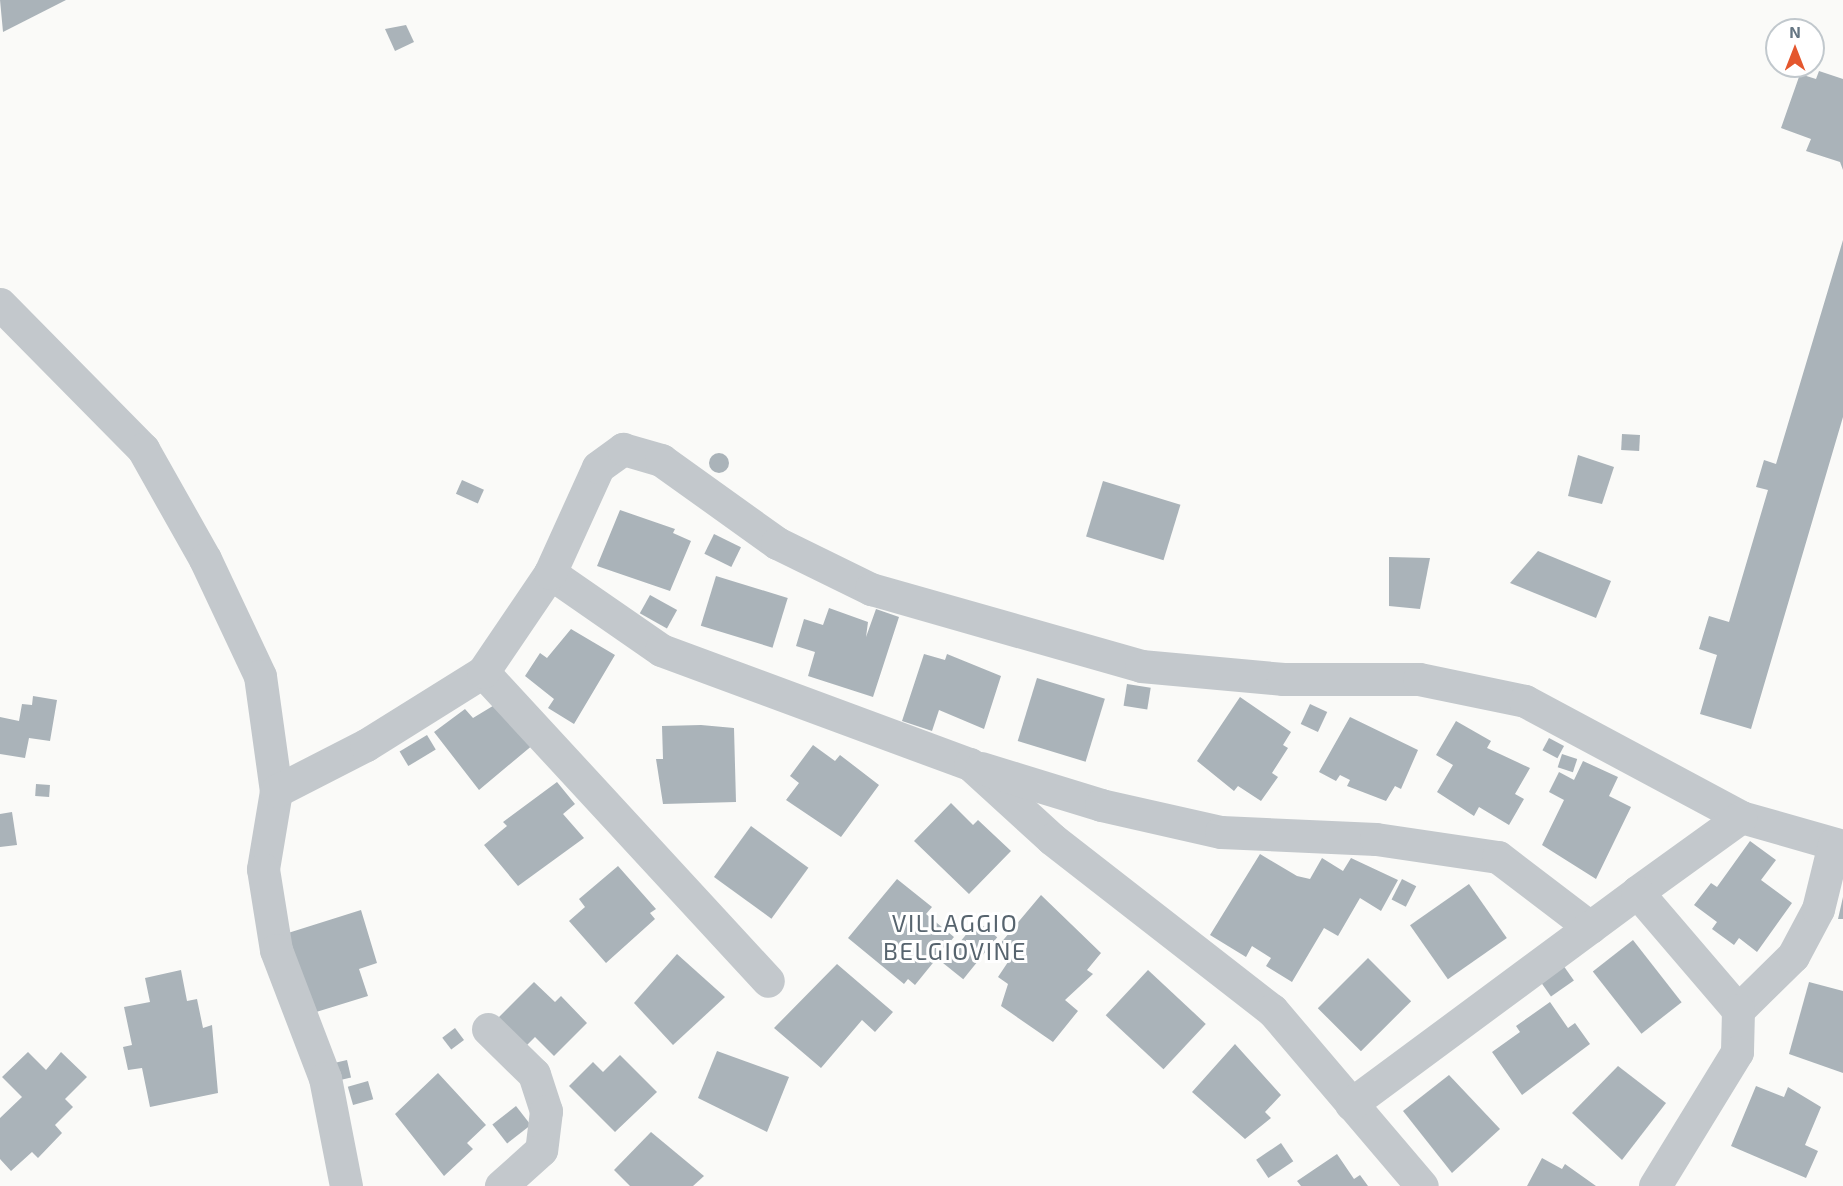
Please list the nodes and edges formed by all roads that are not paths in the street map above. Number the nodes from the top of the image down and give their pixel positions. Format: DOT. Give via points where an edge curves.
graph roads {
  1 [pos="0,304"];
  2 [pos="550,573"];
  3 [pos="483,672"];
  4 [pos="970,765"];
  5 [pos="276,791"];
  6 [pos="1741,817"];
  7 [pos="1838,845"];
  8 [pos="1637,892"];
  9 [pos="1590,927"];
  10 [pos="768,981"];
  11 [pos="1738,1010"];
  12 [pos="488,1029"];
  13 [pos="1351,1104"];
  14 [pos="346,1186"];
  15 [pos="501,1186"];
  16 [pos="1422,1186"];
  17 [pos="1655,1186"];
  1 -- 5 [label="street" via="143,449 205,559 260,676"];
  2 -- 3 [label="street"];
  2 -- 4 [label="street" via="661,650"];
  2 -- 6 [label="street" via="598,467 623,449 661,460 777,543 871,589 1141,666 1283,679 1419,679 1525,701"];
  3 -- 5 [label="street" via="366,745"];
  3 -- 10 [label="street"];
  4 -- 9 [label="street" via="1101,805 1221,832 1376,839 1498,857"];
  4 -- 13 [label="street" via="1052,839 1272,1010"];
  5 -- 14 [label="street" via="263,869 276,950 325,1078"];
  6 -- 7 [label="street"];
  6 -- 8 [label="street"];
  7 -- 11 [label="street" via="1818,909 1793,956"];
  8 -- 9 [label="street"];
  8 -- 11 [label="street"];
  9 -- 13 [label="street"];
  11 -- 17 [label="street" via="1737,1052"];
  12 -- 15 [label="street" via="534,1074 546,1111 541,1150"];
  13 -- 16 [label="street"];
}
